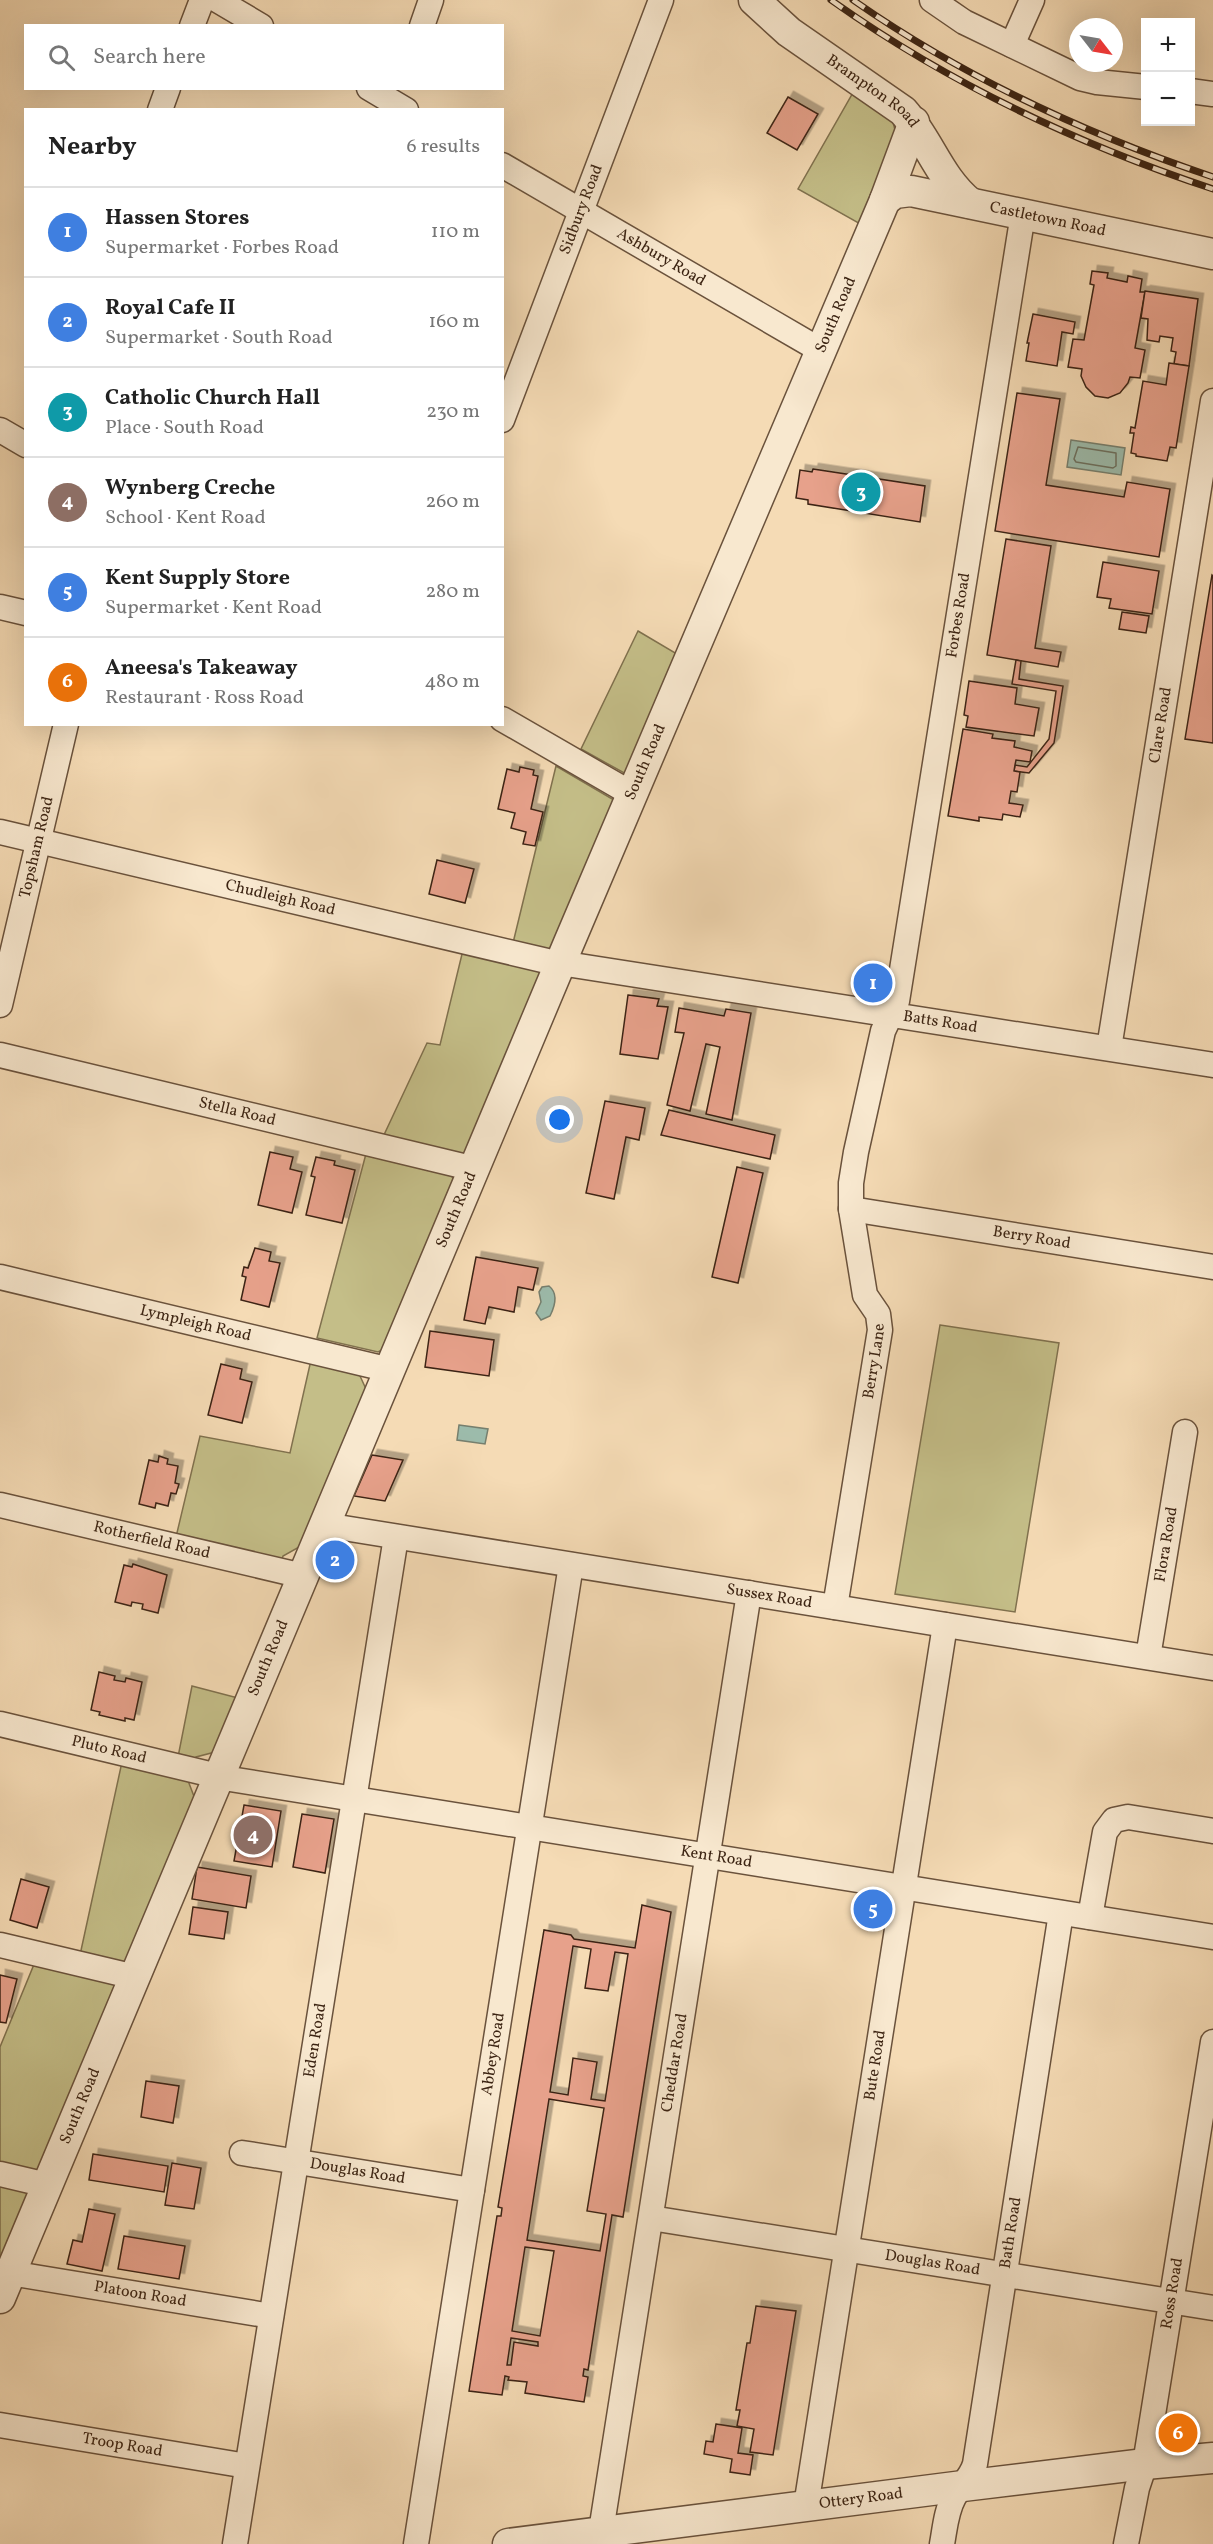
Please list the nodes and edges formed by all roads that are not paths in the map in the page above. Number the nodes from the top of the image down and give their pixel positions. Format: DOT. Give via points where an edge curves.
graph roads {
  1 [pos="202,0"];
  2 [pos="217,0"];
  3 [pos="431,0"];
  4 [pos="661,0"];
  5 [pos="754,0"];
  6 [pos="932,0"];
  7 [pos="1032,0"];
  8 [pos="193,24"];
  9 [pos="258,24"];
  10 [pos="423,24"];
  11 [pos="1012,45"];
  12 [pos="1141,86"];
  13 [pos="167,90"];
  14 [pos="373,90"];
  15 [pos="397,103"];
  16 [pos="161,108"];
  17 [pos="914,122"];
  18 [pos="504,166"];
  19 [pos="885,200"];
  20 [pos="970,203"];
  21 [pos="581,211"];
  22 [pos="1023,214"];
  23 [pos="1213,254"];
  24 [pos="820,350"];
  25 [pos="1213,401"];
  26 [pos="504,415"];
  27 [pos="0,430"];
  28 [pos="24,444"];
  29 [pos="0,607"];
  30 [pos="24,613"];
  31 [pos="504,720"];
  32 [pos="66,726"];
  33 [pos="632,794"];
  34 [pos="0,832"];
  35 [pos="39,841"];
  36 [pos="561,962"];
  37 [pos="0,1005"];
  38 [pos="890,1014"];
  39 [pos="1109,1048"];
  40 [pos="0,1055"];
  41 [pos="1213,1065"];
  42 [pos="475,1169"];
  43 [pos="851,1209"];
  44 [pos="1213,1267"];
  45 [pos="0,1277"];
  46 [pos="390,1370"];
  47 [pos="1185,1432"];
  48 [pos="0,1505"];
  49 [pos="325,1525"];
  50 [pos="396,1537"];
  51 [pos="571,1565"];
  52 [pos="303,1576"];
  53 [pos="749,1593"];
  54 [pos="836,1607"];
  55 [pos="945,1625"];
  56 [pos="1148,1657"];
  57 [pos="1213,1668"];
  58 [pos="0,1724"];
  59 [pos="220,1776"];
  60 [pos="355,1799"];
  61 [pos="530,1827"];
  62 [pos="1213,1831"];
  63 [pos="708,1855"];
  64 [pos="904,1888"];
  65 [pos="1061,1913"];
  66 [pos="1090,1917"];
  67 [pos="1213,1936"];
  68 [pos="0,1945"];
  69 [pos="135,1977"];
  70 [pos="1213,2042"];
  71 [pos="242,2152"];
  72 [pos="296,2161"];
  73 [pos="0,2174"];
  74 [pos="47,2185"];
  75 [pos="472,2190"];
  76 [pos="651,2218"];
  77 [pos="846,2250"];
  78 [pos="1003,2275"];
  79 [pos="5,2286"];
  80 [pos="1172,2301"];
  81 [pos="1213,2308"];
  82 [pos="272,2316"];
  83 [pos="0,2425"];
  84 [pos="1213,2458"];
  85 [pos="1145,2464"];
  86 [pos="247,2466"];
  87 [pos="963,2486"];
  88 [pos="806,2506"];
  89 [pos="601,2531"];
  90 [pos="235,2544"];
  91 [pos="416,2544"];
  92 [pos="508,2544"];
  93 [pos="942,2544"];
  94 [pos="1126,2544"];
  1 -- 8 [label="street"];
  2 -- 9 [label="street"];
  3 -- 10 [label="street"];
  4 -- 21 [label="street, Sidbury Road"];
  5 -- 17 [label="street, Brampton Road" via="789,32 891,101"];
  6 -- 11 [label="street" via="954,16"];
  7 -- 11 [label="street"];
  11 -- 12 [label="street" via="1087,80"];
  13 -- 16 [label="street"];
  14 -- 15 [label="street"];
  17 -- 19 [label="street, South Road"];
  17 -- 20 [label="street, Brampton Road" via="945,177"];
  18 -- 21 [label="street, Ashbury Road"];
  19 -- 20 [label="street, Castletown Road" via="895,193 911,191"];
  19 -- 24 [label="street, South Road"];
  20 -- 22 [label="street, Castletown Road"];
  21 -- 24 [label="street, Ashbury Road"];
  21 -- 26 [label="street, Sidbury Road"];
  22 -- 23 [label="street, Castletown Road"];
  22 -- 38 [label="street, Forbes Road" via="897,1001"];
  24 -- 33 [label="street, South Road"];
  25 -- 39 [label="street, Clare Road"];
  27 -- 28 [label="street"];
  29 -- 30 [label="street"];
  31 -- 33 [label="street"];
  32 -- 35 [label="street, Topsham Road"];
  33 -- 36 [label="street, South Road"];
  34 -- 35 [label="street, Chudleigh Road"];
  35 -- 36 [label="street, Chudleigh Road"];
  35 -- 37 [label="street, Topsham Road"];
  36 -- 38 [label="street, Batts Road"];
  36 -- 42 [label="street, South Road"];
  38 -- 39 [label="street, Batts Road"];
  38 -- 43 [label="street, Berry Lane" via="855,1152"];
  39 -- 41 [label="street, Batts Road"];
  40 -- 42 [label="street, Stella Road"];
  42 -- 46 [label="street, South Road"];
  43 -- 44 [label="street, Berry Road"];
  43 -- 54 [label="street, Berry Lane" via="865,1295 878,1314 880,1330"];
  45 -- 46 [label="street, Lympleigh Road"];
  46 -- 49 [label="street, South Road"];
  47 -- 56 [label="street, Flora Road"];
  48 -- 52 [label="street, Rotherfield Road"];
  49 -- 50 [label="street, Sussex Road"];
  49 -- 52 [label="street, South Road"];
  50 -- 51 [label="street, Sussex Road"];
  50 -- 60 [label="street, Eden Road"];
  51 -- 53 [label="street, Sussex Road"];
  51 -- 61 [label="street, Abbey Road"];
  52 -- 59 [label="street, South Road"];
  53 -- 54 [label="street, Sussex Road"];
  53 -- 63 [label="street, Cheddar Road"];
  54 -- 55 [label="street, Sussex Road"];
  55 -- 56 [label="street, Sussex Road"];
  55 -- 64 [label="street, Bute Road"];
  56 -- 57 [label="street, Sussex Road"];
  58 -- 59 [label="street, Pluto Road"];
  59 -- 60 [label="street, Kent Road"];
  59 -- 69 [label="street, South Road"];
  60 -- 61 [label="street, Kent Road"];
  60 -- 72 [label="street, Eden Road"];
  61 -- 63 [label="street, Kent Road"];
  61 -- 75 [label="street, Abbey Road"];
  62 -- 66 [label="street" via="1128,1817 1114,1820 1105,1833"];
  63 -- 64 [label="street, Kent Road"];
  63 -- 76 [label="street, Cheddar Road"];
  64 -- 65 [label="street, Kent Road"];
  64 -- 77 [label="street, Bute Road"];
  65 -- 66 [label="street, Kent Road"];
  65 -- 78 [label="street, Bath Road"];
  66 -- 67 [label="street, Kent Road"];
  68 -- 69 [label="street"];
  69 -- 74 [label="street, South Road"];
  70 -- 80 [label="street, Ross Road"];
  71 -- 72 [label="street, Douglas Road"];
  72 -- 75 [label="street, Douglas Road"];
  72 -- 82 [label="street, Eden Road"];
  73 -- 74 [label="street"];
  74 -- 79 [label="street, South Road"];
  75 -- 91 [label="street, Abbey Road"];
  76 -- 77 [label="street, Douglas Road"];
  76 -- 89 [label="street, Cheddar Road"];
  77 -- 78 [label="street, Douglas Road"];
  77 -- 88 [label="street, Bute Road"];
  78 -- 80 [label="street, Douglas Road"];
  78 -- 87 [label="street, Bath Road" via="975,2464"];
  79 -- 82 [label="street, Platoon Road"];
  80 -- 81 [label="street, Douglas Road"];
  80 -- 85 [label="street, Ross Road"];
  82 -- 86 [label="street, Eden Road"];
  83 -- 86 [label="street, Troop Road"];
  84 -- 85 [label="street, Ottery Road"];
  85 -- 87 [label="street, Ottery Road"];
  85 -- 94 [label="street, Ross Road"];
  86 -- 90 [label="street, Eden Road"];
  87 -- 88 [label="street, Ottery Road"];
  87 -- 93 [label="street, Bath Road" via="950,2506"];
  88 -- 89 [label="street, Ottery Road"];
  89 -- 92 [label="street, Ottery Road"];
}
